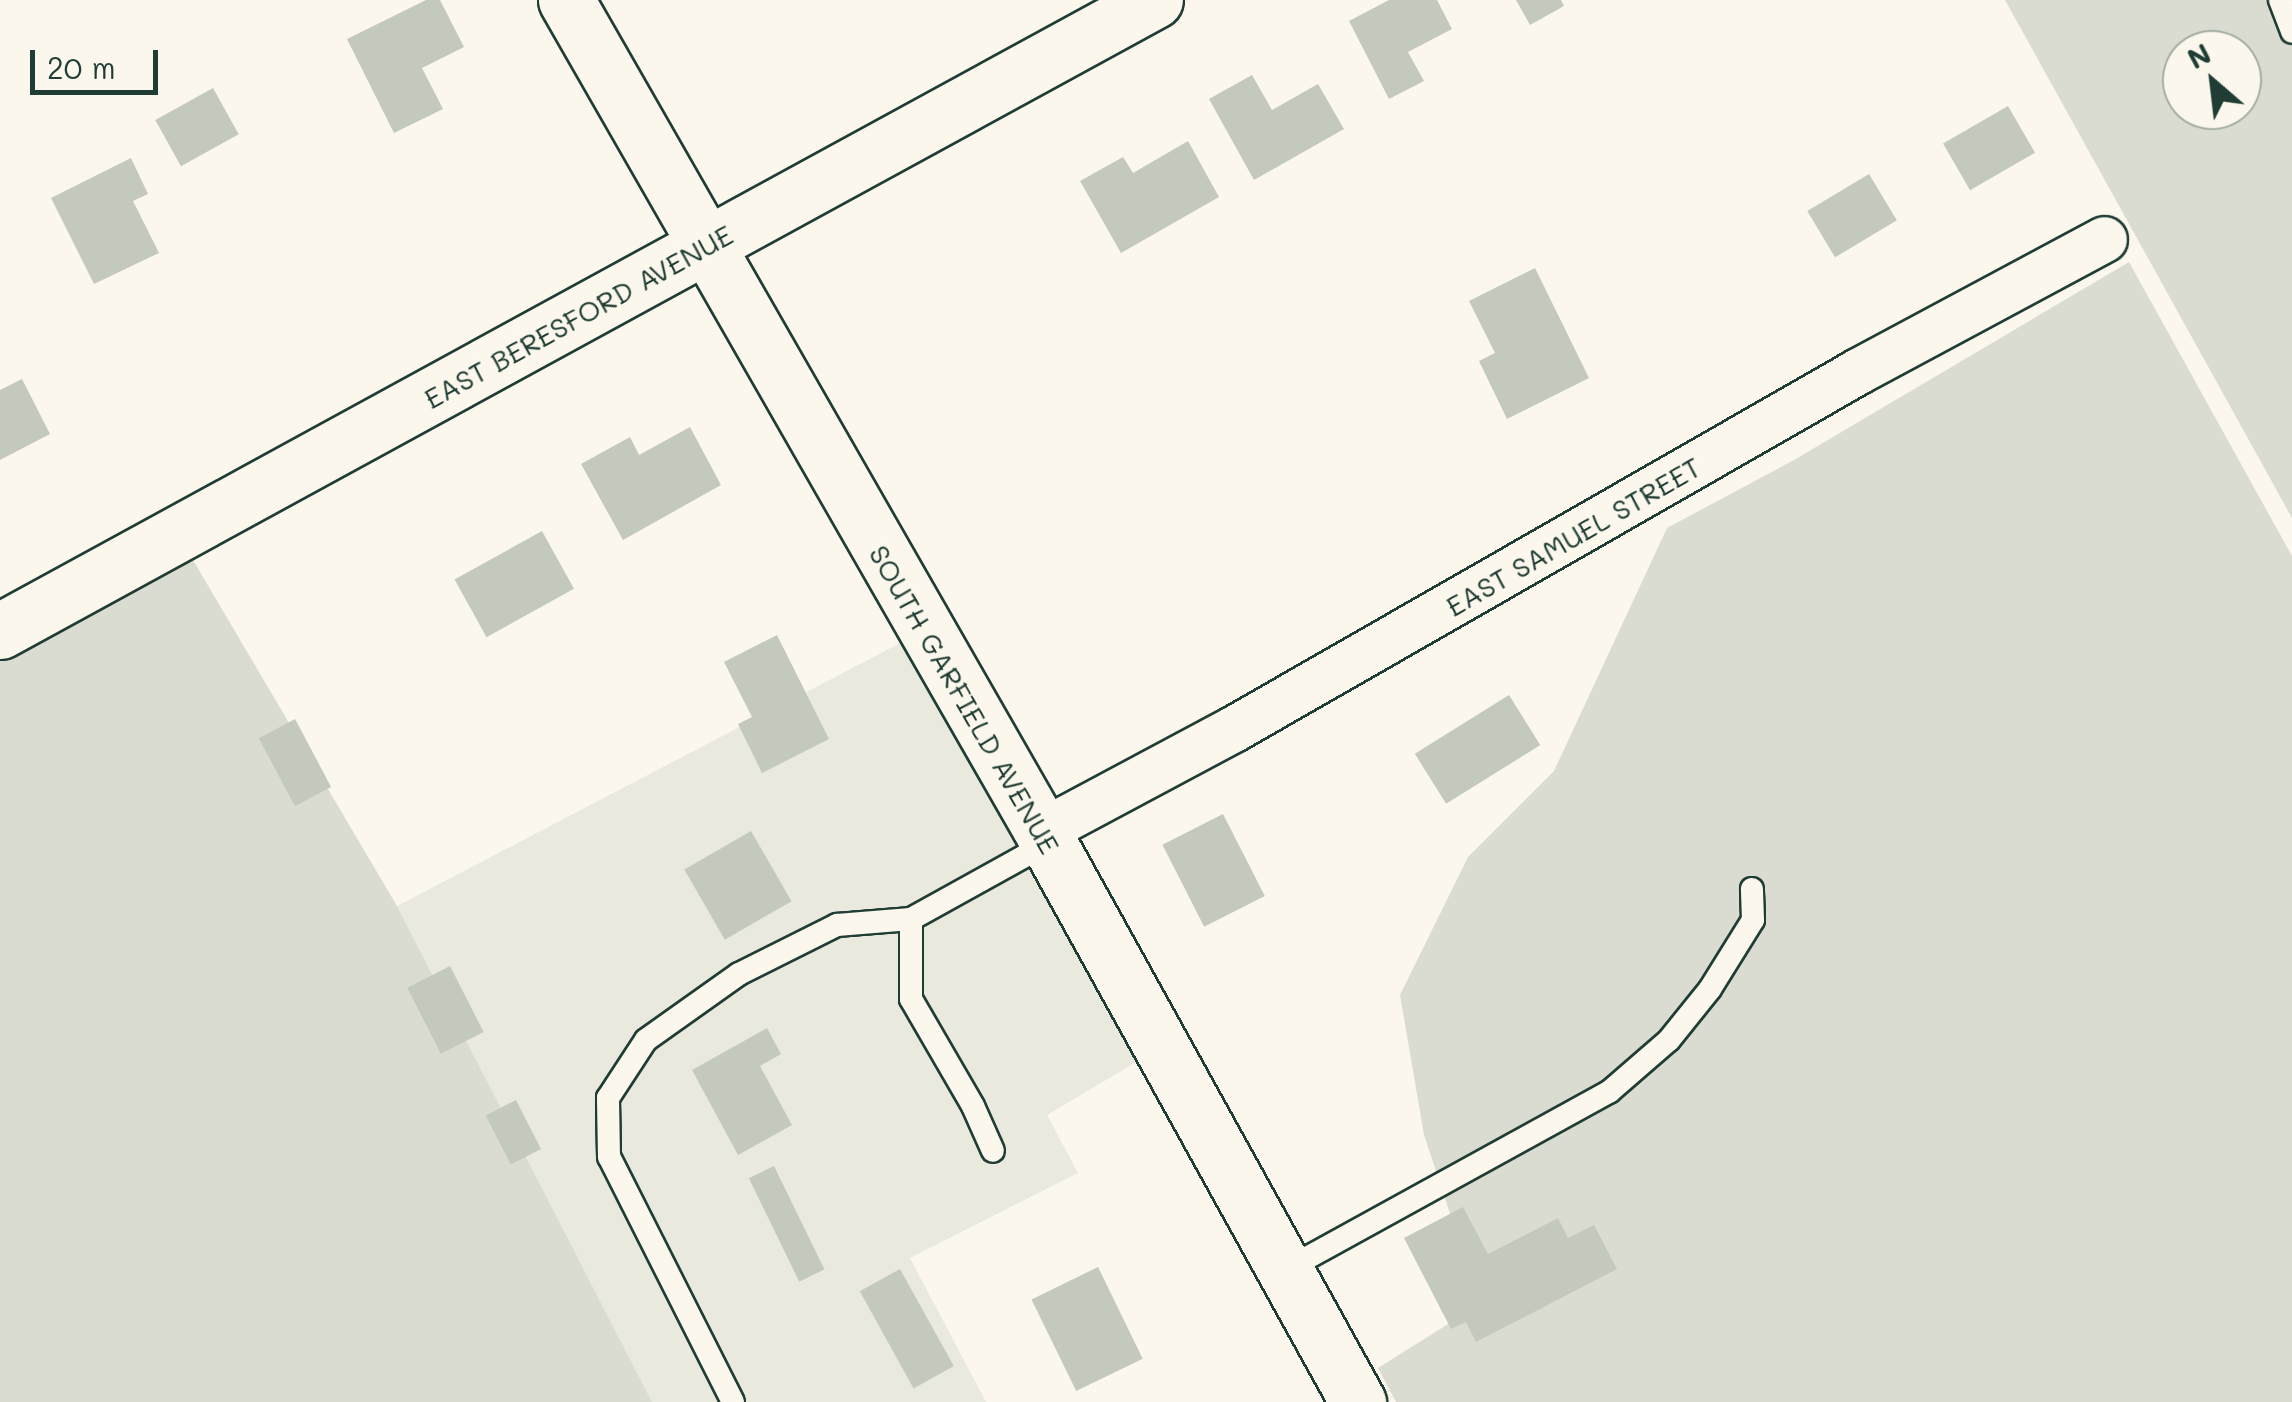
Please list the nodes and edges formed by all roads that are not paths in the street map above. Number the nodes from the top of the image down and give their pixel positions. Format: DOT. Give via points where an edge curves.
graph roads {
  1 [pos="566,0"];
  2 [pos="1155,0"];
  3 [pos="2280,0"];
  4 [pos="2292,32"];
  5 [pos="2104,239"];
  6 [pos="704,246"];
  7 [pos="0,630"];
  8 [pos="1045,837"];
  9 [pos="1752,889"];
  10 [pos="911,919"];
  11 [pos="993,1151"];
  12 [pos="1285,1270"];
  13 [pos="734,1402"];
  14 [pos="1358,1402"];
  1 -- 6 [label="street, SOUTH GARFIELD AVENUE"];
  2 -- 6 [label="street, EAST BERESFORD AVENUE"];
  3 -- 4 [label="lane"];
  5 -- 8 [label="street, EAST SAMUEL STREET" via="1858,371"];
  6 -- 7 [label="street, EAST BERESFORD AVENUE"];
  6 -- 8 [label="street, SOUTH GARFIELD AVENUE"];
  8 -- 10 [label="lane"];
  8 -- 12 [label="street, SOUTH GARFIELD AVENUE"];
  9 -- 12 [label="lane" via="1753,920 1710,989 1669,1040 1609,1092"];
  10 -- 11 [label="lane" via="911,999"];
  10 -- 13 [label="lane" via="837,926 739,974 646,1040 608,1098 609,1156"];
  12 -- 14 [label="street, SOUTH GARFIELD AVENUE"];
}
